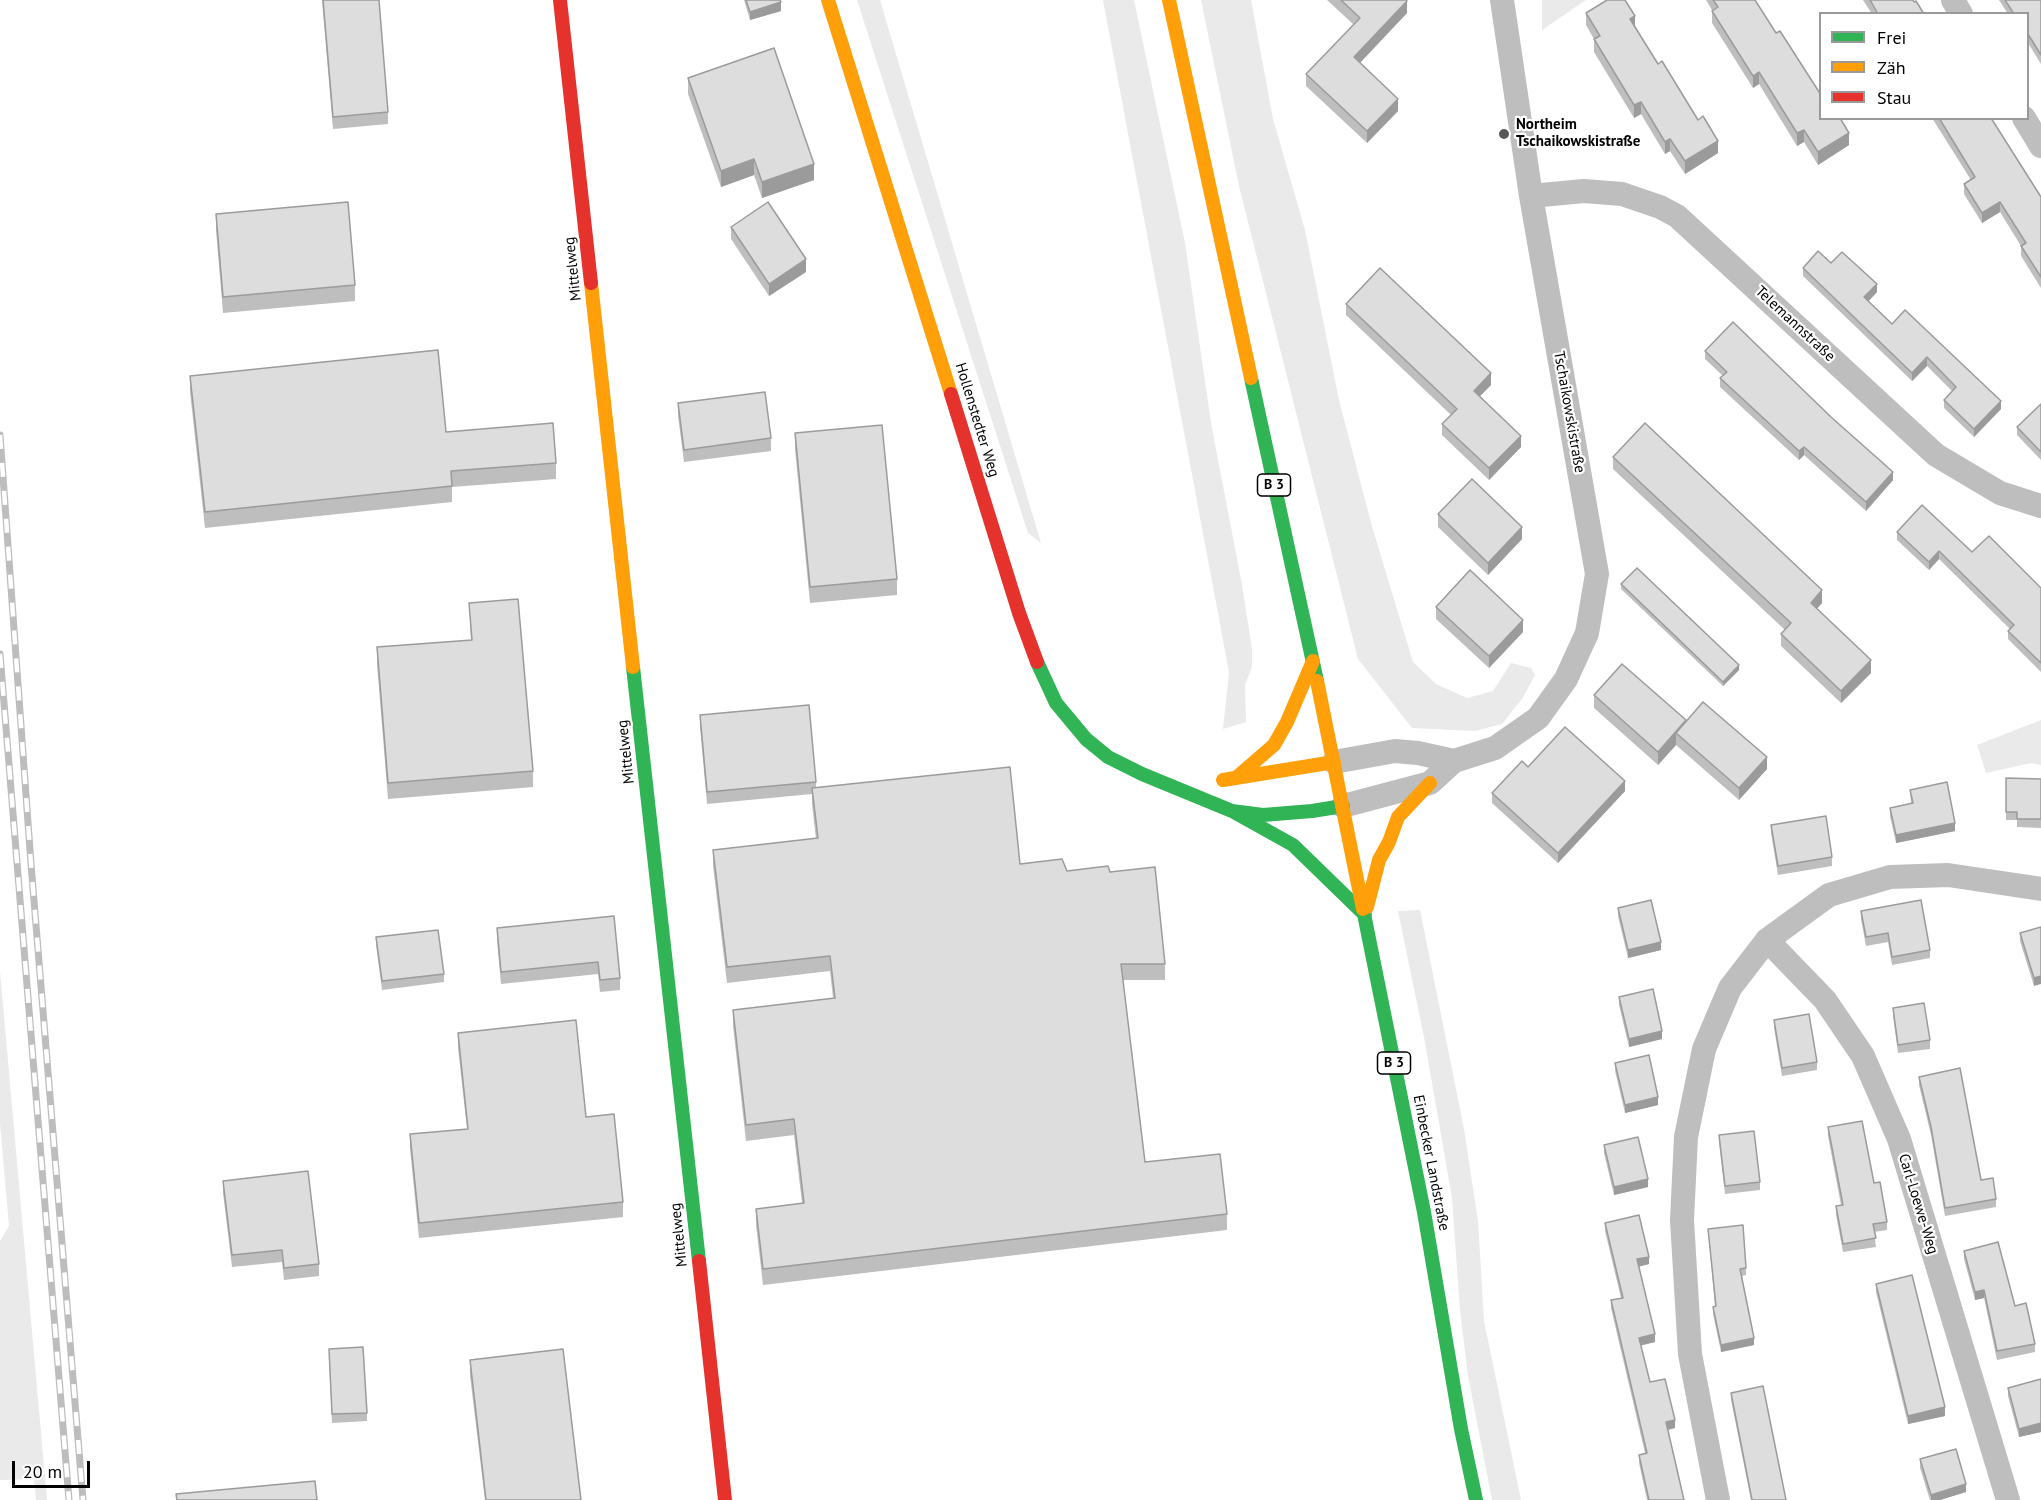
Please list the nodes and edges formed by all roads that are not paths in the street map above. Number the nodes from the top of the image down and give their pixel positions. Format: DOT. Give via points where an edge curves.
graph roads {
  1 [pos="560,0"];
  2 [pos="828,0"];
  3 [pos="1169,0"];
  4 [pos="1502,0"];
  5 [pos="2025,120"];
  6 [pos="2041,146"];
  7 [pos="1531,196"];
  8 [pos="2041,506"];
  9 [pos="1313,661"];
  10 [pos="1454,761"];
  11 [pos="1334,762"];
  12 [pos="1237,777"];
  13 [pos="1430,783"];
  14 [pos="1177,788"];
  15 [pos="1343,806"];
  16 [pos="1232,810"];
  17 [pos="2041,889"];
  18 [pos="1365,915"];
  19 [pos="1767,940"];
  20 [pos="725,1500"];
  21 [pos="1476,1500"];
  22 [pos="1718,1500"];
  23 [pos="2008,1500"];
  1 -- 20 [label="main road, Mittelweg"];
  2 -- 14 [label="main road, Hollenstedter Weg" via="1035,658 1056,703 1086,739 1108,757"];
  3 -- 9 [label="main road, B 3"];
  4 -- 7 [label="street, Tschaikowskistraße"];
  5 -- 6 [label="street"];
  7 -- 8 [label="street, Telemannstraße" via="1584,191 1622,194 1677,216 1936,455 2000,493"];
  7 -- 10 [label="street, Tschaikowskistraße" via="1597,574 1587,633 1566,679 1538,718 1495,748"];
  9 -- 11 [label="main road, B 3"];
  9 -- 12 [label="main road" via="1274,745"];
  10 -- 11 [label="street" via="1395,751"];
  10 -- 13 [label="street, Tschaikowskistraße"];
  11 -- 12 [label="main road"];
  11 -- 15 [label="main road, Einbecker Landstraße / B 3"];
  12 -- 14 [label="main road"];
  13 -- 15 [label="street, Tschaikowskistraße"];
  13 -- 18 [label="main road" via="1398,817 1379,860"];
  14 -- 16 [label="main road, Hollenstedter Weg"];
  15 -- 16 [label="main road" via="1263,815"];
  15 -- 18 [label="main road, Einbecker Landstraße / B 3"];
  16 -- 18 [label="main road" via="1293,845"];
  17 -- 19 [label="street" via="1948,875 1890,877 1829,895"];
  18 -- 21 [label="main road, Einbecker Landstraße / B 3"];
  19 -- 22 [label="street" via="1730,988 1704,1049 1686,1137 1682,1220 1690,1354"];
  19 -- 23 [label="street, Carl-Loewe-Weg" via="1824,1000 1863,1056 1899,1139"];
}
